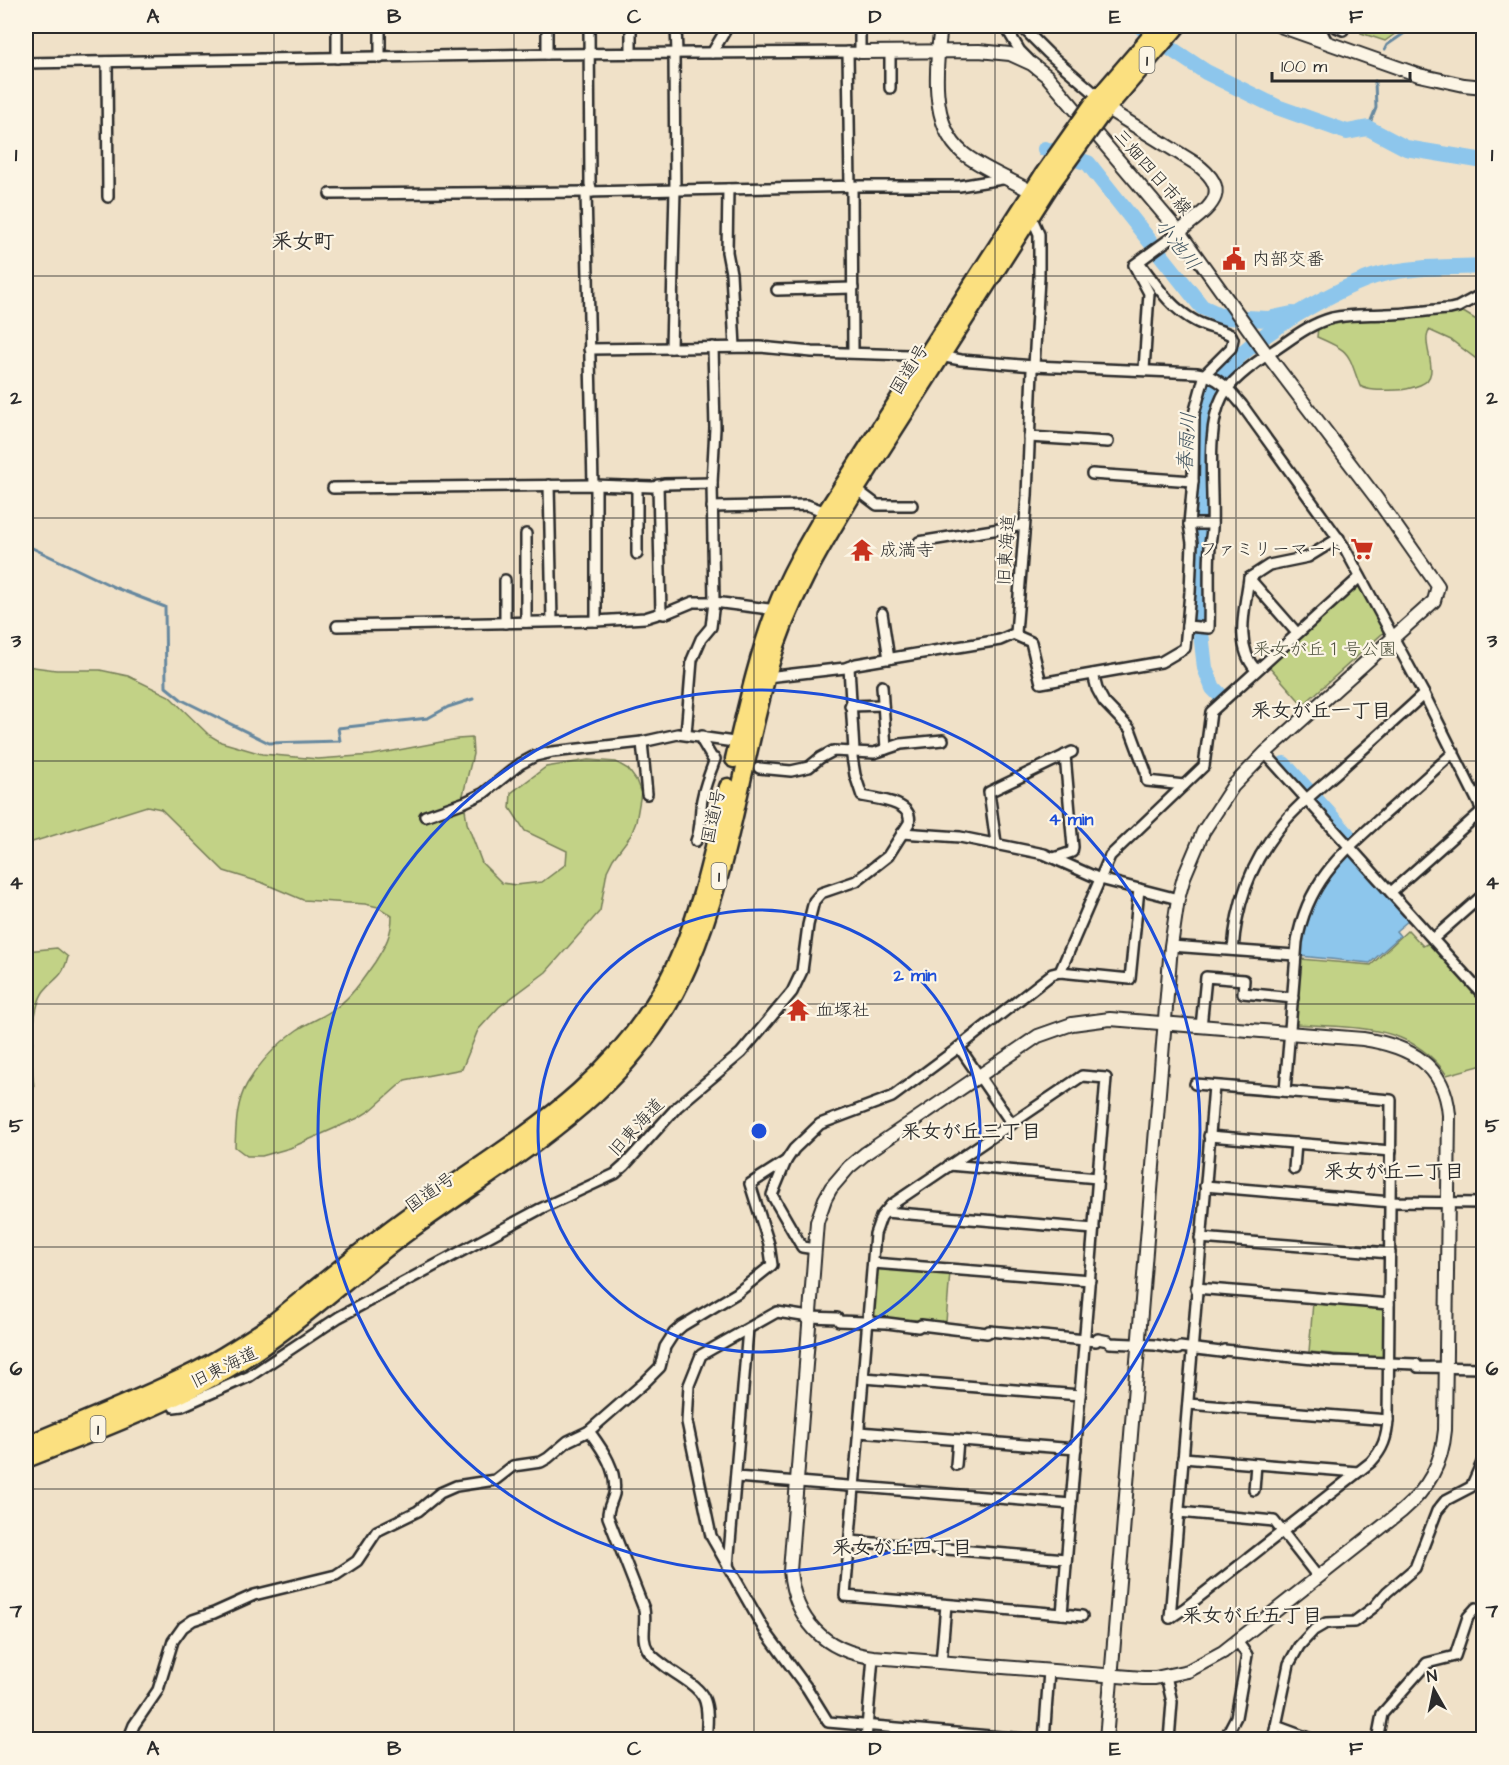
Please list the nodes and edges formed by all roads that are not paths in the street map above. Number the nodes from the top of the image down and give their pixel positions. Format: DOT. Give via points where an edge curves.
graph roads {
  1 [pos="337,26"];
  2 [pos="380,26"];
  3 [pos="547,26"];
  4 [pos="589,26"];
  5 [pos="631,26"];
  6 [pos="676,26"];
  7 [pos="728,26"];
  8 [pos="860,26"];
  9 [pos="941,26"];
  10 [pos="1005,26"];
  11 [pos="1021,26"];
  12 [pos="1160,26"];
  13 [pos="1177,26"];
  14 [pos="1280,26"];
  15 [pos="1308,26"];
  16 [pos="1334,26"];
  17 [pos="1345,26"];
  18 [pos="1327,42"];
  19 [pos="890,51"];
  20 [pos="938,51"];
  21 [pos="854,52"];
  22 [pos="712,53"];
  23 [pos="547,54"];
  24 [pos="589,54"];
  25 [pos="631,54"];
  26 [pos="675,54"];
  27 [pos="337,58"];
  28 [pos="380,58"];
  29 [pos="107,62"];
  30 [pos="26,63"];
  31 [pos="1032,64"];
  32 [pos="1484,87"];
  33 [pos="890,88"];
  34 [pos="1104,101"];
  35 [pos="1009,178"];
  36 [pos="1048,178"];
  37 [pos="851,187"];
  38 [pos="728,189"];
  39 [pos="675,190"];
  40 [pos="589,192"];
  41 [pos="1032,192"];
  42 [pos="330,194"];
  43 [pos="108,196"];
  44 [pos="1031,216"];
  45 [pos="1174,236"];
  46 [pos="1140,261"];
  47 [pos="853,288"];
  48 [pos="777,290"];
  49 [pos="1484,294"];
  50 [pos="713,347"];
  51 [pos="735,347"];
  52 [pos="671,348"];
  53 [pos="589,349"];
  54 [pos="853,352"];
  55 [pos="1265,352"];
  56 [pos="932,357"];
  57 [pos="1034,366"];
  58 [pos="1144,370"];
  59 [pos="1208,375"];
  60 [pos="1227,387"];
  61 [pos="1029,437"];
  62 [pos="1108,442"];
  63 [pos="1092,474"];
  64 [pos="1193,481"];
  65 [pos="711,483"];
  66 [pos="594,485"];
  67 [pos="658,485"];
  68 [pos="549,486"];
  69 [pos="637,486"];
  70 [pos="333,488"];
  71 [pos="856,489"];
  72 [pos="912,505"];
  73 [pos="712,507"];
  74 [pos="826,512"];
  75 [pos="1191,524"];
  76 [pos="1211,524"];
  77 [pos="1024,525"];
  78 [pos="526,534"];
  79 [pos="1339,538"];
  80 [pos="919,542"];
  81 [pos="637,554"];
  82 [pos="1360,577"];
  83 [pos="1249,578"];
  84 [pos="505,580"];
  85 [pos="714,602"];
  86 [pos="782,611"];
  87 [pos="661,613"];
  88 [pos="882,614"];
  89 [pos="552,621"];
  90 [pos="596,621"];
  91 [pos="505,622"];
  92 [pos="526,622"];
  93 [pos="337,626"];
  94 [pos="1189,626"];
  95 [pos="1297,633"];
  96 [pos="1015,635"];
  97 [pos="1394,638"];
  98 [pos="889,659"];
  99 [pos="849,667"];
  100 [pos="1256,670"];
  101 [pos="1093,674"];
  102 [pos="767,677"];
  103 [pos="882,686"];
  104 [pos="1424,694"];
  105 [pos="884,705"];
  106 [pos="850,706"];
  107 [pos="686,734"];
  108 [pos="702,736"];
  109 [pos="944,740"];
  110 [pos="642,742"];
  111 [pos="744,743"];
  112 [pos="886,749"];
  113 [pos="853,751"];
  114 [pos="1454,752"];
  115 [pos="1265,753"];
  116 [pos="759,768"];
  117 [pos="1184,785"];
  118 [pos="647,794"];
  119 [pos="1311,796"];
  120 [pos="1483,812"];
  121 [pos="425,816"];
  122 [pos="902,833"];
  123 [pos="696,841"];
  124 [pos="996,843"];
  125 [pos="1349,846"];
  126 [pos="1054,858"];
  127 [pos="1100,879"];
  128 [pos="1139,889"];
  129 [pos="1391,892"];
  130 [pos="1484,894"];
  131 [pos="1178,899"];
  132 [pos="1433,939"];
  133 [pos="1172,946"];
  134 [pos="1233,950"];
  135 [pos="1295,955"];
  136 [pos="1060,972"];
  137 [pos="1480,983"];
  138 [pos="1484,996"];
  139 [pos="1293,998"];
  140 [pos="1165,1024"];
  141 [pos="1201,1027"];
  142 [pos="1290,1034"];
  143 [pos="959,1047"];
  144 [pos="979,1075"];
  145 [pos="1195,1084"];
  146 [pos="1214,1086"];
  147 [pos="1285,1092"];
  148 [pos="1012,1124"];
  149 [pos="1209,1136"];
  150 [pos="1296,1143"];
  151 [pos="1390,1150"];
  152 [pos="786,1161"];
  153 [pos="949,1165"];
  154 [pos="1294,1168"];
  155 [pos="1098,1178"];
  156 [pos="1205,1186"];
  157 [pos="1390,1202"];
  158 [pos="1449,1203"];
  159 [pos="1484,1203"];
  160 [pos="885,1212"];
  161 [pos="1094,1229"];
  162 [pos="1200,1238"];
  163 [pos="815,1249"];
  164 [pos="1390,1253"];
  165 [pos="873,1263"];
  166 [pos="1090,1280"];
  167 [pos="1196,1288"];
  168 [pos="1389,1304"];
  169 [pos="809,1317"];
  170 [pos="868,1322"];
  171 [pos="748,1329"];
  172 [pos="1084,1340"];
  173 [pos="1138,1344"];
  174 [pos="1191,1348"];
  175 [pos="1388,1364"];
  176 [pos="1447,1367"];
  177 [pos="1484,1368"];
  178 [pos="864,1378"];
  179 [pos="167,1393"];
  180 [pos="1080,1395"];
  181 [pos="1188,1404"];
  182 [pos="1388,1420"];
  183 [pos="589,1431"];
  184 [pos="859,1432"];
  185 [pos="62,1437"];
  186 [pos="958,1440"];
  187 [pos="26,1445"];
  188 [pos="1076,1449"];
  189 [pos="1183,1458"];
  190 [pos="1484,1458"];
  191 [pos="26,1459"];
  192 [pos="1256,1464"];
  193 [pos="956,1465"];
  194 [pos="1358,1472"];
  195 [pos="736,1477"];
  196 [pos="797,1482"];
  197 [pos="854,1486"];
  198 [pos="1254,1490"];
  199 [pos="1071,1504"];
  200 [pos="1179,1512"];
  201 [pos="1283,1531"];
  202 [pos="850,1541"];
  203 [pos="1066,1559"];
  204 [pos="728,1567"];
  205 [pos="1318,1577"];
  206 [pos="946,1605"];
  207 [pos="1476,1608"];
  208 [pos="1062,1614"];
  209 [pos="1082,1616"];
  210 [pos="1237,1641"];
  211 [pos="873,1657"];
  212 [pos="941,1662"];
  213 [pos="1049,1671"];
  214 [pos="1111,1676"];
  215 [pos="1166,1676"];
  216 [pos="867,1725"];
  217 [pos="1276,1726"];
  218 [pos="128,1740"];
  219 [pos="706,1740"];
  220 [pos="866,1740"];
  221 [pos="1036,1740"];
  222 [pos="1044,1740"];
  223 [pos="1106,1740"];
  224 [pos="1169,1740"];
  225 [pos="1224,1740"];
  226 [pos="1273,1740"];
  227 [pos="1314,1740"];
  228 [pos="1377,1740"];
  1 -- 27 [label="street"];
  2 -- 28 [label="street"];
  3 -- 23 [label="street"];
  4 -- 24 [label="street"];
  5 -- 25 [label="street"];
  6 -- 26 [label="street"];
  7 -- 22 [label="street"];
  8 -- 21 [label="street"];
  9 -- 20 [label="street"];
  10 -- 31 [label="street"];
  11 -- 34 [label="street"];
  12 -- 34 [label="highway, 国道1号 / 1"];
  13 -- 34 [label="highway, 国道1号 / 1"];
  14 -- 18 [label="street"];
  15 -- 18 [label="street" via="1323,34"];
  16 -- 17 [label="street" via="1343,30"];
  18 -- 32 [label="street" via="1419,75"];
  19 -- 20 [label="street, 三畑四日市線"];
  19 -- 21 [label="street, 三畑四日市線"];
  19 -- 33 [label="street"];
  20 -- 31 [label="street, 三畑四日市線" via="1010,54"];
  20 -- 35 [label="street" via="939,108 947,133 963,154"];
  21 -- 22 [label="street"];
  21 -- 37 [label="street"];
  22 -- 26 [label="street"];
  23 -- 24 [label="street"];
  23 -- 28 [label="street"];
  24 -- 25 [label="street"];
  24 -- 40 [label="street"];
  25 -- 26 [label="street"];
  26 -- 39 [label="street"];
  27 -- 28 [label="street"];
  27 -- 29 [label="street"];
  29 -- 30 [label="street"];
  29 -- 43 [label="street"];
  31 -- 45 [label="street, 三畑四日市線" via="1047,76"];
  34 -- 36 [label="highway, 国道1号 / 1, bridge"];
  34 -- 45 [label="street, 三畑四日市線" via="1195,163 1212,179 1215,191 1211,206"];
  35 -- 37 [label="street" via="959,186"];
  35 -- 41 [label="street"];
  36 -- 41 [label="highway, 国道1号 / 1"];
  36 -- 44 [label="highway, 国道1号 / 1"];
  37 -- 38 [label="street"];
  37 -- 47 [label="street"];
  38 -- 39 [label="street"];
  38 -- 51 [label="street" via="727,252"];
  39 -- 40 [label="street"];
  39 -- 52 [label="street"];
  40 -- 42 [label="street"];
  40 -- 53 [label="street"];
  41 -- 56 [label="highway, 国道1号 / 1"];
  44 -- 56 [label="highway, 国道1号 / 1"];
  44 -- 57 [label="street, 旧東海道" via="1039,234"];
  45 -- 46 [label="street"];
  45 -- 55 [label="street"];
  46 -- 58 [label="street" via="1134,265 1149,293"];
  46 -- 59 [label="street" via="1178,310 1231,335 1231,348"];
  47 -- 48 [label="street"];
  47 -- 54 [label="street"];
  49 -- 55 [label="street" via="1450,309 1352,315 1323,321"];
  50 -- 51 [label="street"];
  50 -- 52 [label="street"];
  50 -- 65 [label="street" via="715,428"];
  51 -- 54 [label="street"];
  52 -- 53 [label="street"];
  53 -- 66 [label="street"];
  54 -- 56 [label="street"];
  55 -- 60 [label="street"];
  55 -- 97 [label="street" via="1438,586 1434,601"];
  56 -- 57 [label="street"];
  56 -- 71 [label="highway, 国道1号 / 1"];
  56 -- 74 [label="highway, 国道1号 / 1"];
  57 -- 58 [label="street"];
  57 -- 61 [label="street, 旧東海道"];
  58 -- 59 [label="street"];
  59 -- 60 [label="street"];
  59 -- 64 [label="street" via="1194,414"];
  60 -- 76 [label="street" via="1217,408 1214,433"];
  60 -- 79 [label="street"];
  61 -- 62 [label="street"];
  61 -- 77 [label="street, 旧東海道"];
  63 -- 64 [label="street"];
  64 -- 75 [label="street"];
  65 -- 67 [label="street"];
  65 -- 73 [label="street"];
  66 -- 68 [label="street"];
  66 -- 69 [label="street"];
  66 -- 90 [label="street"];
  67 -- 69 [label="street"];
  67 -- 87 [label="street"];
  68 -- 70 [label="street"];
  68 -- 89 [label="street"];
  69 -- 81 [label="street"];
  71 -- 72 [label="street" via="877,505"];
  71 -- 86 [label="highway, 国道1号 / 1"];
  73 -- 74 [label="street" via="807,505"];
  73 -- 85 [label="street"];
  74 -- 86 [label="highway, 国道1号 / 1" via="798,560"];
  75 -- 76 [label="street"];
  75 -- 94 [label="street"];
  76 -- 94 [label="street" via="1209,628"];
  77 -- 80 [label="street"];
  77 -- 96 [label="street, 旧東海道"];
  78 -- 92 [label="street"];
  79 -- 82 [label="street"];
  79 -- 83 [label="street" via="1308,557 1269,565"];
  82 -- 95 [label="street"];
  82 -- 97 [label="street"];
  83 -- 95 [label="street"];
  83 -- 100 [label="street" via="1242,626 1248,661"];
  84 -- 91 [label="street"];
  85 -- 86 [label="street"];
  85 -- 87 [label="street" via="693,602"];
  85 -- 107 [label="street" via="711,627 692,660"];
  86 -- 102 [label="highway, 国道1号 / 1"];
  86 -- 111 [label="highway, 国道1号 / 1" via="753,678"];
  87 -- 90 [label="street" via="645,618"];
  88 -- 98 [label="street"];
  89 -- 90 [label="street"];
  89 -- 92 [label="street"];
  91 -- 92 [label="street"];
  91 -- 93 [label="street"];
  94 -- 101 [label="street" via="1185,648 1161,662"];
  95 -- 100 [label="street"];
  96 -- 98 [label="street"];
  96 -- 101 [label="street" via="1031,642 1041,683"];
  97 -- 104 [label="street"];
  97 -- 115 [label="street"];
  98 -- 99 [label="street"];
  99 -- 102 [label="street"];
  99 -- 106 [label="street"];
  100 -- 117 [label="street" via="1211,712 1204,766"];
  101 -- 117 [label="street" via="1104,702 1130,729 1147,782"];
  102 -- 111 [label="highway, 国道1号 / 1"];
  103 -- 105 [label="street"];
  104 -- 114 [label="street"];
  104 -- 119 [label="street"];
  105 -- 106 [label="street"];
  105 -- 112 [label="street"];
  106 -- 113 [label="street"];
  107 -- 108 [label="street"];
  107 -- 110 [label="street"];
  108 -- 111 [label="street"];
  108 -- 123 [label="street" via="712,758 720,760 705,787"];
  109 -- 112 [label="street"];
  110 -- 118 [label="street"];
  110 -- 121 [label="street" via="535,756 484,793"];
  111 -- 179 [label="highway, 国道1号 / 1" via="717,884 698,941 665,1009 619,1072 550,1132 412,1228 265,1344 225,1371"];
  112 -- 113 [label="street" via="874,753"];
  113 -- 116 [label="street" via="833,751 806,768"];
  113 -- 122 [label="street" via="862,795 907,811 909,823"];
  114 -- 120 [label="street"];
  114 -- 125 [label="street"];
  115 -- 119 [label="street"];
  115 -- 131 [label="street" via="1212,816"];
  117 -- 127 [label="street" via="1110,856"];
  119 -- 125 [label="street"];
  119 -- 134 [label="street" via="1280,828 1253,870 1238,912"];
  120 -- 129 [label="street"];
  122 -- 124 [label="street"];
  122 -- 179 [label="street, 旧東海道" via="888,856 856,881 821,894 814,901 802,971 792,992 741,1053 677,1107 615,1174 540,1209 339,1317 250,1376 182,1406 174,1407"];
  124 -- 126 [label="street"];
  124 -- 126 [label="street" via="990,792 1069,754 1073,847 1067,855"];
  125 -- 129 [label="street"];
  125 -- 135 [label="street" via="1312,893 1299,929"];
  126 -- 127 [label="street"];
  127 -- 128 [label="street"];
  127 -- 136 [label="street"];
  128 -- 131 [label="street"];
  128 -- 136 [label="street" via="1130,979"];
  129 -- 132 [label="street"];
  130 -- 132 [label="street"];
  131 -- 133 [label="street"];
  132 -- 137 [label="street"];
  133 -- 134 [label="street"];
  133 -- 140 [label="street"];
  134 -- 135 [label="street"];
  135 -- 139 [label="street"];
  136 -- 143 [label="street" via="1052,974"];
  137 -- 138 [label="street"];
  139 -- 141 [label="street" via="1243,993 1244,980 1206,977"];
  139 -- 142 [label="street"];
  140 -- 141 [label="street"];
  140 -- 144 [label="street" via="1110,1019 1054,1029 1022,1045"];
  140 -- 173 [label="street"];
  141 -- 142 [label="street"];
  142 -- 147 [label="street"];
  142 -- 158 [label="street" via="1388,1043 1406,1050 1429,1067 1448,1106"];
  143 -- 144 [label="street"];
  143 -- 152 [label="street" via="892,1097 820,1124"];
  144 -- 148 [label="street"];
  144 -- 163 [label="street" via="844,1172 825,1199 817,1222"];
  145 -- 146 [label="street"];
  146 -- 147 [label="street"];
  146 -- 149 [label="street"];
  147 -- 151 [label="street" via="1391,1100"];
  148 -- 153 [label="street"];
  148 -- 155 [label="street" via="1082,1076 1106,1078"];
  149 -- 150 [label="street"];
  149 -- 156 [label="street"];
  150 -- 151 [label="street"];
  150 -- 154 [label="street"];
  151 -- 157 [label="street"];
  152 -- 163 [label="street" via="772,1195 802,1247"];
  152 -- 183 [label="street" via="750,1184 772,1265 728,1300 674,1333 660,1367"];
  153 -- 155 [label="street"];
  153 -- 160 [label="street"];
  155 -- 161 [label="street"];
  156 -- 157 [label="street"];
  156 -- 162 [label="street"];
  157 -- 158 [label="street"];
  157 -- 164 [label="street"];
  158 -- 159 [label="street"];
  158 -- 176 [label="street"];
  160 -- 161 [label="street"];
  160 -- 165 [label="street" via="875,1234"];
  161 -- 166 [label="street"];
  162 -- 164 [label="street"];
  162 -- 167 [label="street"];
  163 -- 169 [label="street"];
  164 -- 168 [label="street"];
  165 -- 166 [label="street"];
  165 -- 170 [label="street"];
  166 -- 172 [label="street"];
  167 -- 168 [label="street"];
  167 -- 174 [label="street"];
  168 -- 175 [label="street"];
  169 -- 170 [label="street"];
  169 -- 171 [label="street" via="777,1312"];
  169 -- 196 [label="street"];
  170 -- 172 [label="street"];
  170 -- 178 [label="street"];
  171 -- 195 [label="street"];
  171 -- 204 [label="street" via="701,1355 689,1385 687,1422 711,1536"];
  172 -- 173 [label="street"];
  172 -- 180 [label="street"];
  173 -- 174 [label="street"];
  173 -- 214 [label="street"];
  174 -- 175 [label="street"];
  174 -- 181 [label="street"];
  175 -- 176 [label="street"];
  175 -- 182 [label="street"];
  176 -- 177 [label="street"];
  176 -- 205 [label="street" via="1444,1441 1431,1478 1407,1507"];
  178 -- 180 [label="street"];
  178 -- 184 [label="street"];
  179 -- 185 [label="highway, 国道1号 / 1"];
  180 -- 188 [label="street"];
  181 -- 182 [label="street"];
  181 -- 189 [label="street"];
  182 -- 194 [label="street" via="1382,1448"];
  183 -- 218 [label="street" via="541,1462 513,1466 495,1480 456,1485 440,1492 418,1510 377,1531 357,1561 336,1575 254,1595 193,1620 173,1641 158,1690"];
  183 -- 219 [label="street" via="608,1460 613,1477 607,1512 644,1609 645,1644 653,1656 704,1698 709,1714"];
  184 -- 186 [label="street"];
  184 -- 197 [label="street"];
  185 -- 187 [label="highway, 国道1号 / 1"];
  185 -- 191 [label="highway, 国道1号 / 1"];
  186 -- 188 [label="street"];
  186 -- 193 [label="street"];
  188 -- 199 [label="street"];
  189 -- 192 [label="street"];
  189 -- 200 [label="street"];
  190 -- 217 [label="street" via="1472,1487 1446,1500 1437,1510 1415,1568 1354,1622 1326,1623 1299,1646 1289,1664"];
  192 -- 194 [label="street"];
  192 -- 198 [label="street"];
  194 -- 201 [label="street"];
  195 -- 196 [label="street"];
  195 -- 204 [label="street"];
  196 -- 197 [label="street"];
  196 -- 211 [label="street" via="790,1558 795,1598 823,1638 851,1653"];
  197 -- 199 [label="street"];
  197 -- 202 [label="street"];
  199 -- 203 [label="street"];
  200 -- 201 [label="street" via="1274,1521"];
  200 -- 201 [label="street" via="1170,1618"];
  201 -- 205 [label="street"];
  202 -- 203 [label="street"];
  202 -- 206 [label="street" via="845,1596"];
  203 -- 208 [label="street"];
  204 -- 216 [label="street" via="772,1642 828,1722"];
  205 -- 210 [label="street"];
  206 -- 208 [label="street"];
  206 -- 212 [label="street"];
  207 -- 228 [label="street" via="1468,1617 1455,1656 1426,1663 1382,1714"];
  208 -- 209 [label="street"];
  210 -- 215 [label="street" via="1207,1662"];
  210 -- 225 [label="street" via="1246,1655 1236,1717"];
  211 -- 212 [label="street"];
  211 -- 216 [label="street"];
  212 -- 213 [label="street"];
  213 -- 214 [label="street"];
  213 -- 222 [label="street"];
  214 -- 215 [label="street"];
  214 -- 223 [label="street"];
  215 -- 224 [label="street" via="1172,1702"];
  216 -- 220 [label="street"];
  216 -- 221 [label="street"];
  217 -- 226 [label="street"];
  217 -- 227 [label="street"];
}
